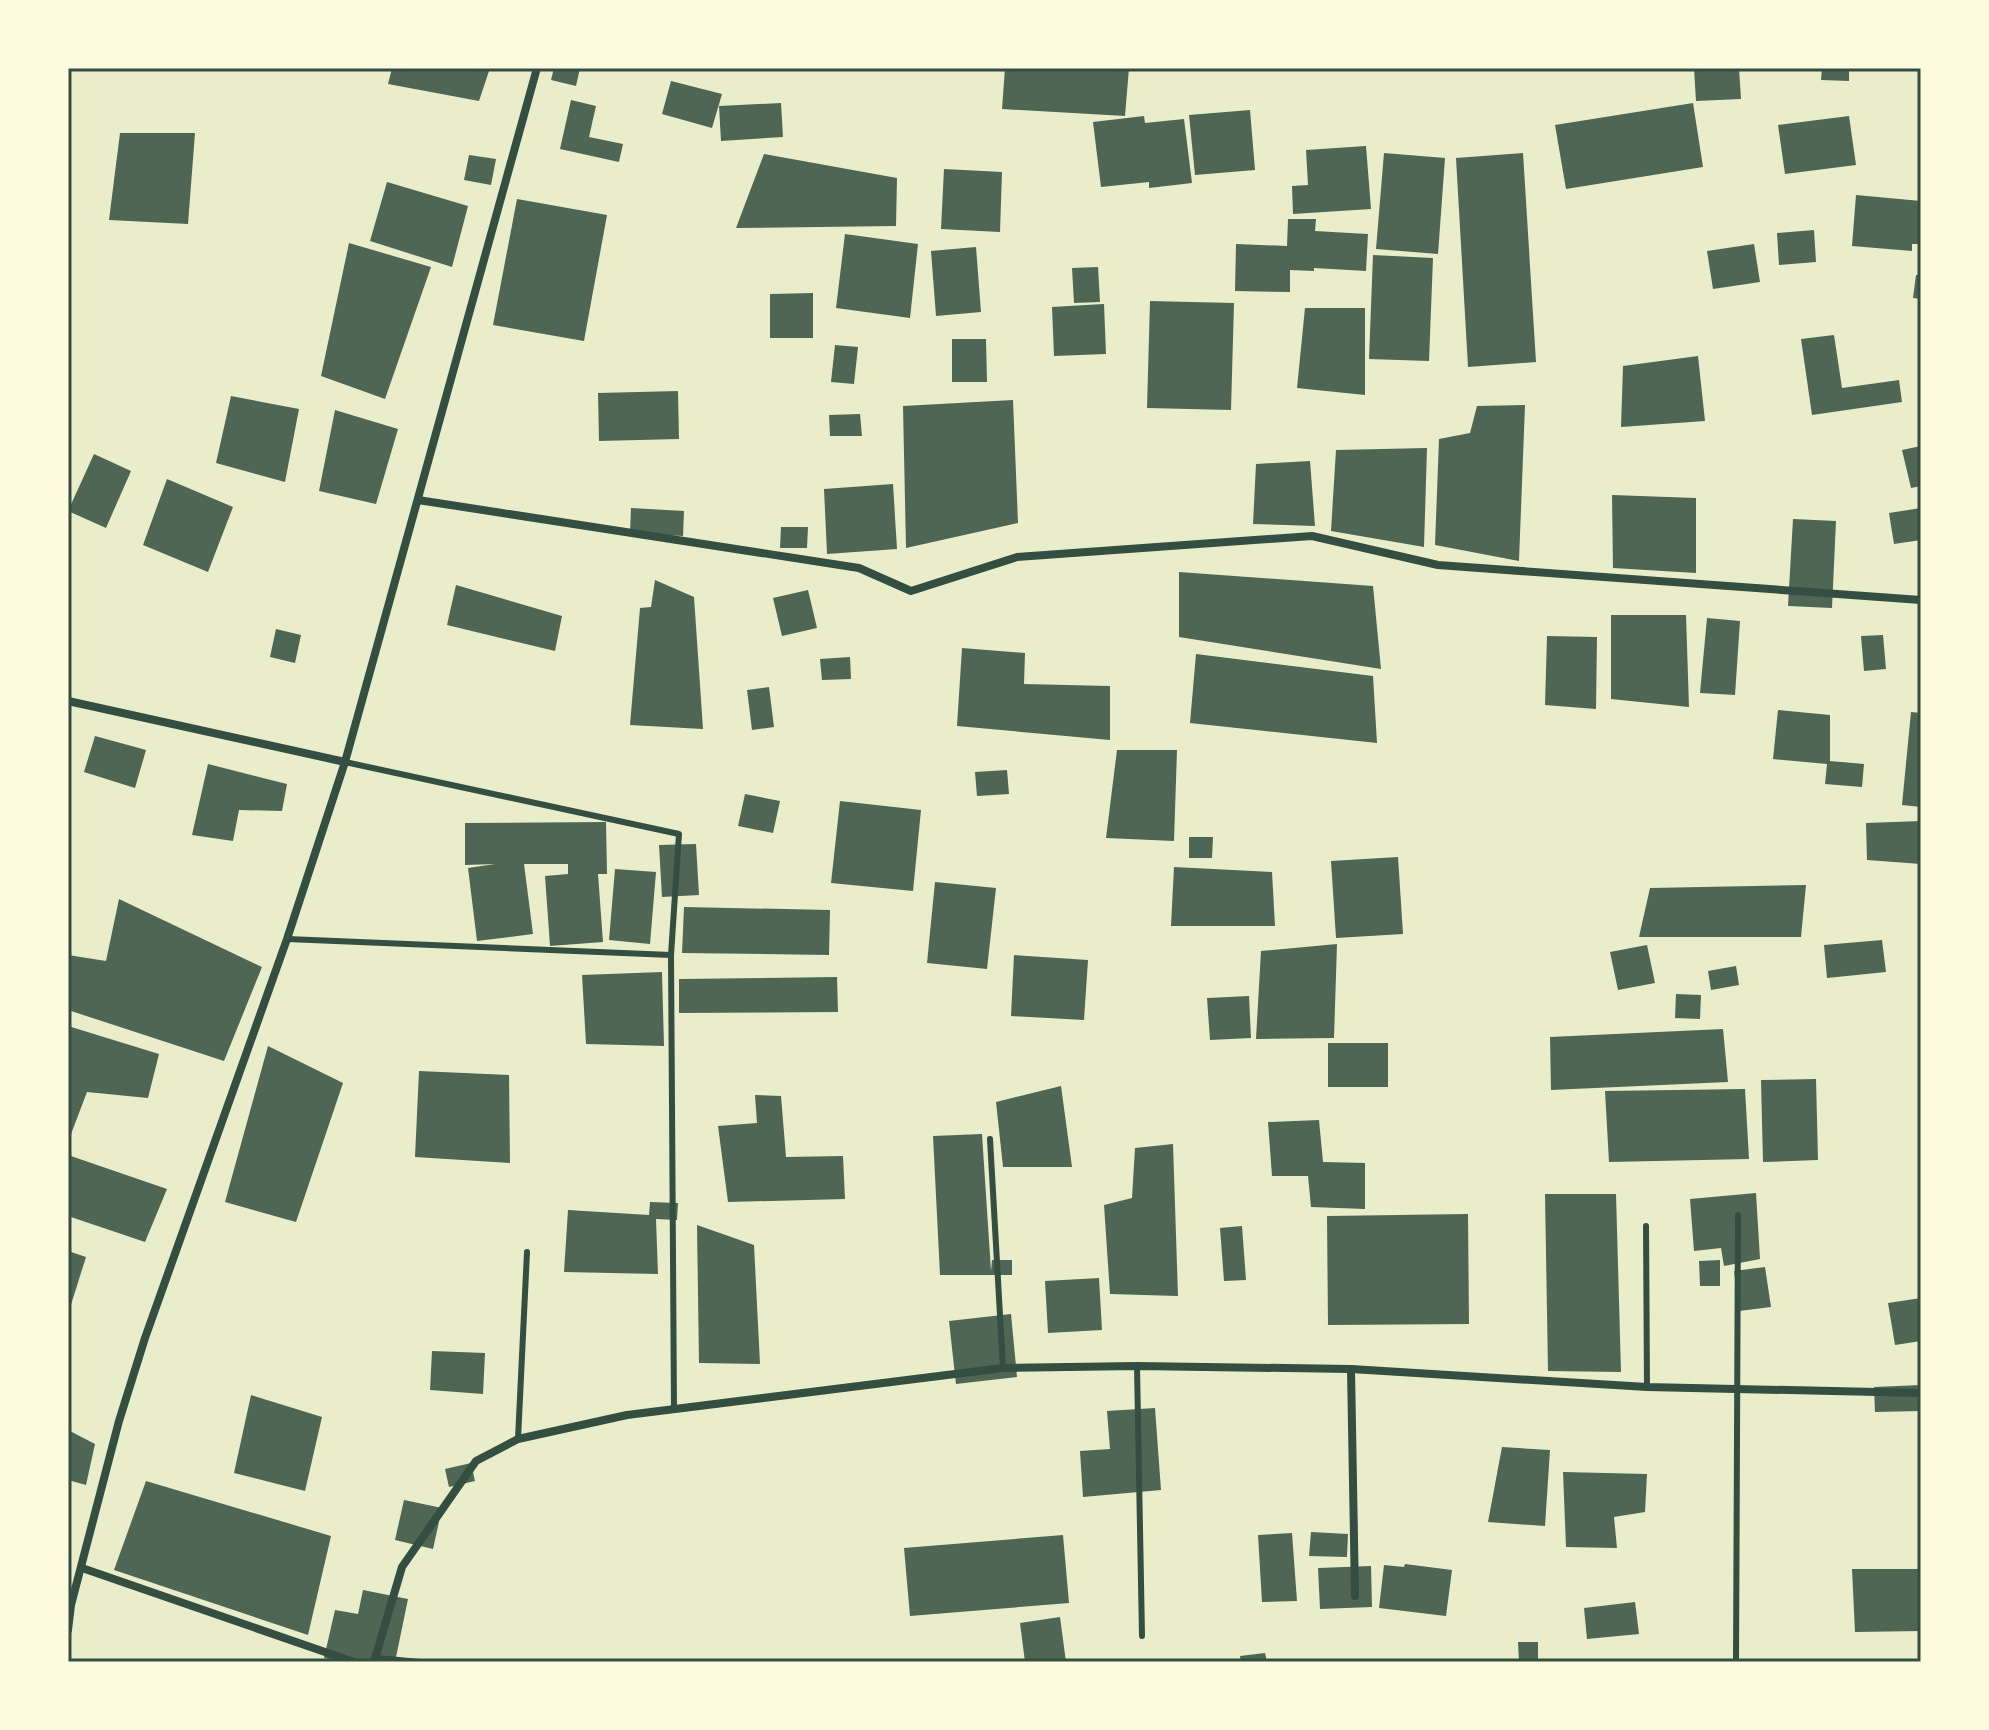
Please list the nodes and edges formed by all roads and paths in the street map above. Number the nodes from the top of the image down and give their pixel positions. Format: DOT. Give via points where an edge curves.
graph roads {
  1 [pos="537,68"];
  2 [pos="418,500"];
  3 [pos="1921,600"];
  4 [pos="68,701"];
  5 [pos="345,762"];
  6 [pos="287,939"];
  7 [pos="671,955"];
  8 [pos="990,1139"];
  9 [pos="1738,1215"];
  10 [pos="1646,1226"];
  11 [pos="527,1252"];
  12 [pos="1137,1366"];
  13 [pos="1003,1368"];
  14 [pos="1351,1369"];
  15 [pos="1647,1387"];
  16 [pos="1737,1390"];
  17 [pos="1921,1393"];
  18 [pos="674,1409"];
  19 [pos="518,1439"];
  20 [pos="82,1568"];
  21 [pos="1355,1596"];
  22 [pos="69,1605"];
  23 [pos="68,1630"];
  24 [pos="1142,1636"];
  25 [pos="376,1660"];
  26 [pos="354,1662"];
  27 [pos="420,1662"];
  28 [pos="1736,1662"];
  1 -- 2 [label="street"];
  2 -- 3 [label="street" via="859,568 911,591 1017,557 1312,536 1438,565"];
  2 -- 5 [label="street"];
  4 -- 5 [label="street"];
  5 -- 6 [label="street"];
  5 -- 7 [label="lane" via="679,834"];
  6 -- 7 [label="lane"];
  6 -- 20 [label="street" via="145,1338"];
  7 -- 18 [label="lane"];
  8 -- 13 [label="lane"];
  9 -- 16 [label="lane"];
  10 -- 15 [label="lane"];
  11 -- 19 [label="lane"];
  12 -- 13 [label="street"];
  12 -- 14 [label="street"];
  12 -- 24 [label="lane"];
  13 -- 18 [label="street"];
  14 -- 15 [label="street"];
  14 -- 21 [label="street"];
  15 -- 16 [label="street"];
  16 -- 17 [label="street"];
  16 -- 28 [label="lane"];
  18 -- 19 [label="street"];
  19 -- 25 [label="street" via="476,1461 402,1567"];
  20 -- 22 [label="street"];
  20 -- 26 [label="street"];
  22 -- 23 [label="street"];
  25 -- 27 [label="lane"];
}
